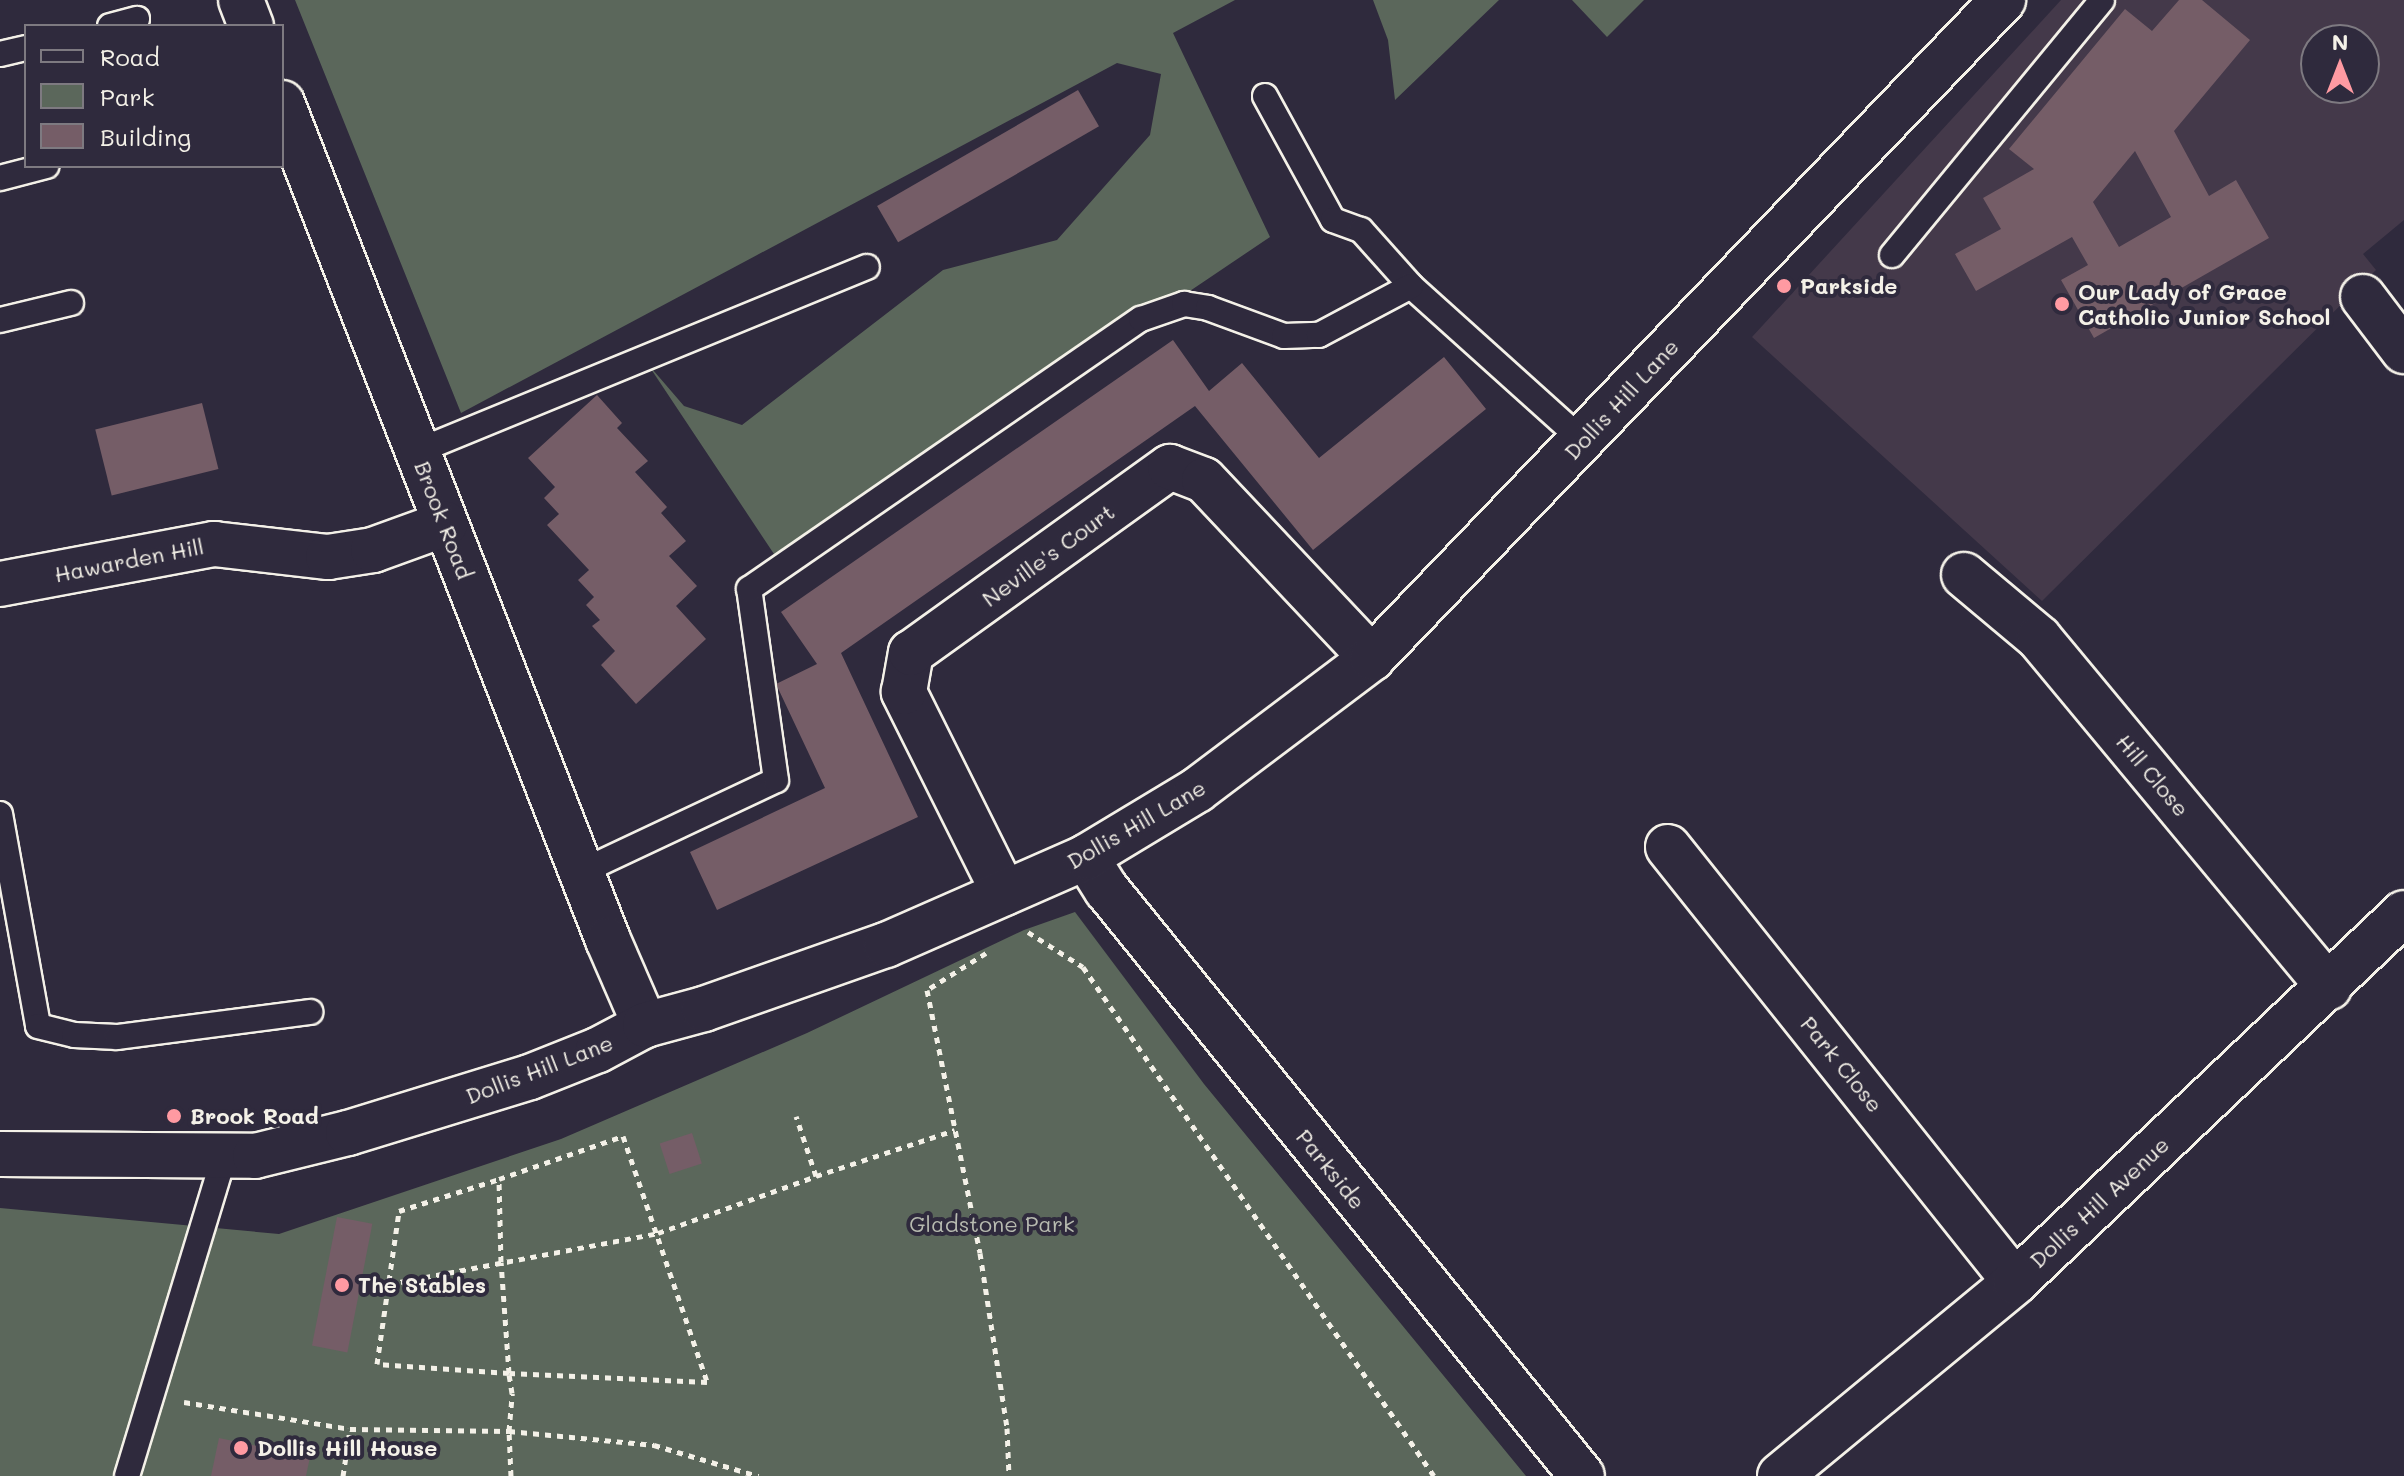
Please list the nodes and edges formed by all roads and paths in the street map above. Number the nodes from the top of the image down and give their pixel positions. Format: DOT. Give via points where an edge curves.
graph roads {
  1 [pos="241,0"];
  2 [pos="2003,0"];
  3 [pos="2102,0"];
  4 [pos="137,19"];
  5 [pos="118,24"];
  6 [pos="250,24"];
  7 [pos="24,48"];
  8 [pos="0,54"];
  9 [pos="1265,96"];
  10 [pos="284,108"];
  11 [pos="38,168"];
  12 [pos="0,178"];
  13 [pos="1892,255"];
  14 [pos="867,267"];
  15 [pos="1411,286"];
  16 [pos="2363,297"];
  17 [pos="71,303"];
  18 [pos="0,320"];
  19 [pos="2404,351"];
  20 [pos="1582,440"];
  21 [pos="418,451"];
  22 [pos="445,524"];
  23 [pos="1964,575"];
  24 [pos="0,584"];
  25 [pos="1372,658"];
  26 [pos="0,814"];
  27 [pos="1668,847"];
  28 [pos="1086,857"];
  29 [pos="583,871"];
  30 [pos="1014,911"];
  31 [pos="2404,913"];
  32 [pos="988,952"];
  33 [pos="2329,987"];
  34 [pos="310,1012"];
  35 [pos="645,1025"];
  36 [pos="796,1116"];
  37 [pos="955,1130"];
  38 [pos="0,1154"];
  39 [pos="224,1156"];
  40 [pos="816,1176"];
  41 [pos="499,1179"];
  42 [pos="658,1233"];
  43 [pos="501,1262"];
  44 [pos="2015,1282"];
  45 [pos="389,1284"];
  46 [pos="509,1373"];
  47 [pos="152,1396"];
  48 [pos="350,1429"];
  49 [pos="509,1431"];
  50 [pos="127,1476"];
  51 [pos="343,1476"];
  52 [pos="511,1476"];
  53 [pos="758,1476"];
  54 [pos="1009,1476"];
  55 [pos="1434,1476"];
  56 [pos="1582,1476"];
  57 [pos="1780,1476"];
  1 -- 6 [label="street"];
  2 -- 20 [label="street, Dollis Hill Lane"];
  3 -- 13 [label="lane"];
  4 -- 5 [label="lane"];
  7 -- 8 [label="lane"];
  9 -- 15 [label="lane" via="1333,220 1361,230"];
  10 -- 21 [label="street, Brook Road"];
  11 -- 12 [label="lane"];
  14 -- 21 [label="lane"];
  15 -- 20 [label="lane"];
  15 -- 29 [label="lane" via="1319,335 1284,336 1184,304 1141,319 749,589 776,780"];
  16 -- 19 [label="street"];
  17 -- 18 [label="lane"];
  20 -- 25 [label="street, Dollis Hill Lane"];
  21 -- 22 [label="street, Brook Road"];
  22 -- 24 [label="street, Hawarden Hill" via="373,550 328,557 214,544"];
  22 -- 29 [label="street, Brook Road"];
  23 -- 33 [label="street, Hill Close" via="2039,638"];
  25 -- 28 [label="street, Dollis Hill Lane" via="1197,790"];
  25 -- 30 [label="street, Neville's Court" via="1204,480 1170,467 911,653 904,692"];
  26 -- 34 [label="lane" via="38,1026 117,1037"];
  27 -- 44 [label="street, Park Close"];
  28 -- 30 [label="street, Dollis Hill Lane"];
  28 -- 56 [label="street, Parkside" via="1107,890"];
  29 -- 35 [label="street, Brook Road"];
  30 -- 35 [label="street, Dollis Hill Lane" via="886,945"];
  30 -- 55 [label="path" via="1083,967"];
  31 -- 33 [label="street, Dollis Hill Avenue"];
  32 -- 37 [label="path" via="927,990"];
  33 -- 44 [label="street, Dollis Hill Avenue"];
  35 -- 39 [label="street, Dollis Hill Lane" via="598,1050 515,1082 348,1133 255,1156"];
  36 -- 40 [label="path"];
  37 -- 40 [label="path"];
  37 -- 54 [label="path" via="980,1253 1007,1428"];
  38 -- 39 [label="street, Dollis Hill Lane"];
  39 -- 47 [label="lane"];
  40 -- 42 [label="path"];
  41 -- 42 [label="path" via="623,1136"];
  41 -- 43 [label="path"];
  41 -- 45 [label="path" via="399,1211"];
  42 -- 43 [label="path"];
  42 -- 46 [label="path" via="707,1382"];
  43 -- 45 [label="path"];
  43 -- 46 [label="path"];
  44 -- 57 [label="street, Dollis Hill Avenue"];
  45 -- 46 [label="path" via="377,1364"];
  46 -- 49 [label="path"];
  47 -- 48 [label="path"];
  47 -- 50 [label="lane"];
  48 -- 49 [label="path"];
  48 -- 51 [label="path"];
  49 -- 52 [label="path"];
  49 -- 53 [label="path" via="654,1445"];
}
